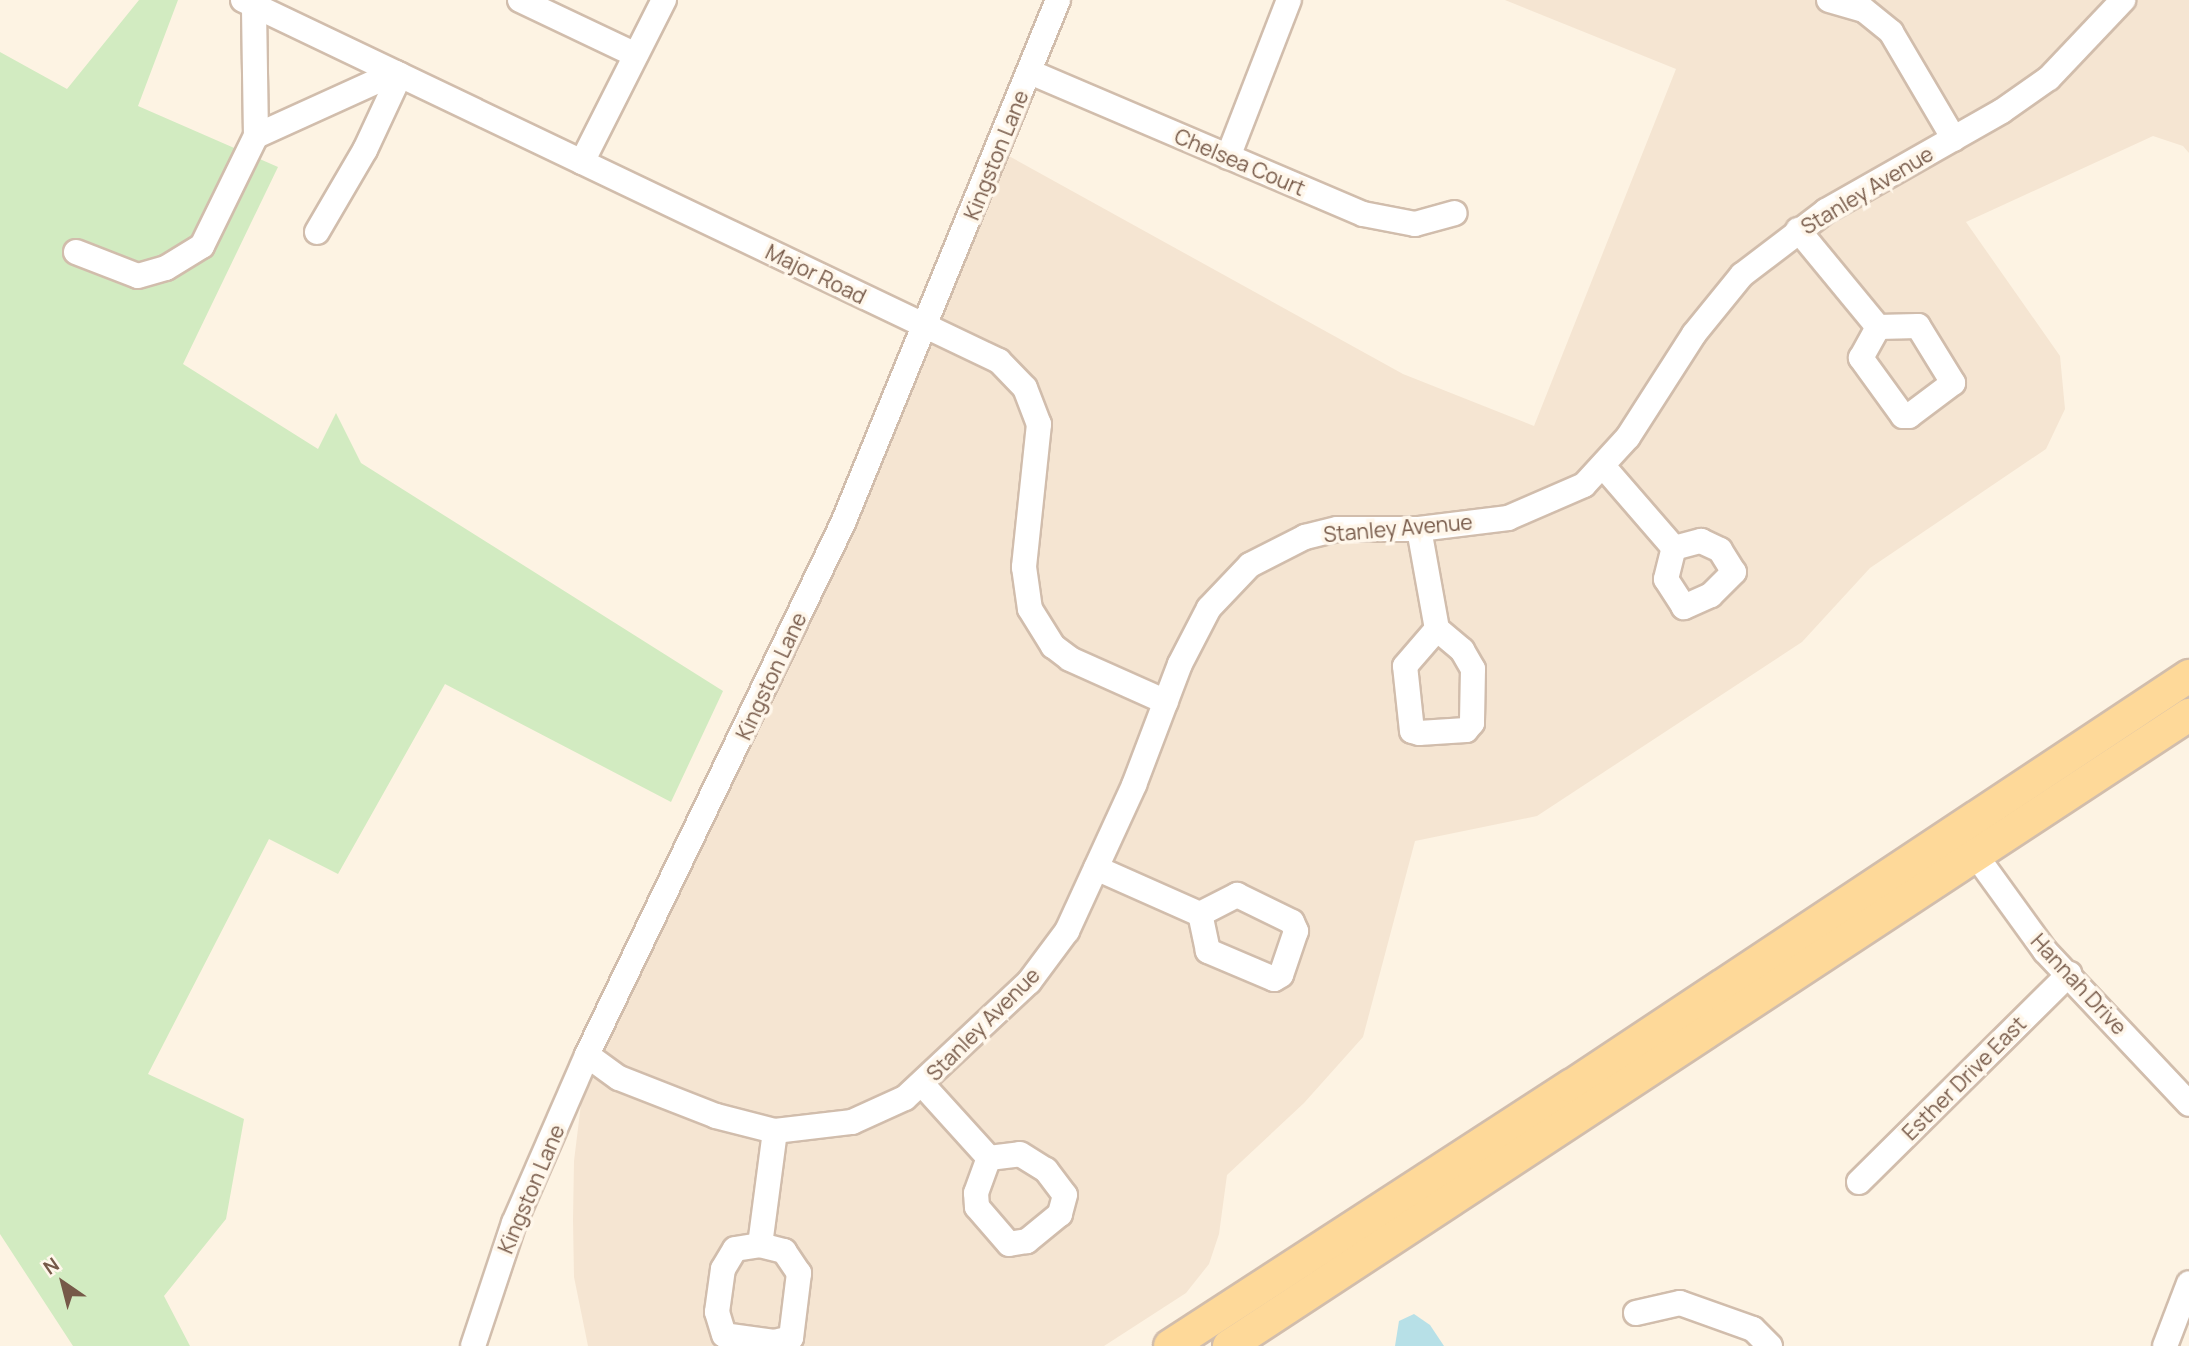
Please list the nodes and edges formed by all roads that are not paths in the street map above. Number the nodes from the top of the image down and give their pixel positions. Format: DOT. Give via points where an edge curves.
graph roads {
  1 [pos="520,0"];
  2 [pos="664,0"];
  3 [pos="1058,0"];
  4 [pos="1289,0"];
  5 [pos="1829,0"];
  6 [pos="2123,0"];
  7 [pos="248,3"];
  8 [pos="636,55"];
  9 [pos="1030,72"];
  10 [pos="397,74"];
  11 [pos="256,136"];
  12 [pos="1954,139"];
  13 [pos="1227,157"];
  14 [pos="582,162"];
  15 [pos="1455,213"];
  16 [pos="1798,230"];
  17 [pos="317,232"];
  18 [pos="76,252"];
  19 [pos="925,326"];
  20 [pos="1878,327"];
  21 [pos="1603,466"];
  22 [pos="1419,529"];
  23 [pos="1674,548"];
  24 [pos="1437,629"];
  25 [pos="2189,676"];
  26 [pos="1166,702"];
  27 [pos="2189,715"];
  28 [pos="1977,858"];
  29 [pos="1096,867"];
  30 [pos="1200,914"];
  31 [pos="2069,974"];
  32 [pos="587,1055"];
  33 [pos="922,1084"];
  34 [pos="2189,1104"];
  35 [pos="775,1131"];
  36 [pos="989,1158"];
  37 [pos="1859,1182"];
  38 [pos="760,1244"];
  39 [pos="2189,1283"];
  40 [pos="1636,1313"];
  41 [pos="473,1346"];
  42 [pos="1170,1346"];
  43 [pos="1229,1346"];
  44 [pos="1770,1346"];
  45 [pos="2165,1346"];
  1 -- 8 [label="street"];
  2 -- 8 [label="street"];
  3 -- 9 [label="street, Kingston Lane"];
  4 -- 13 [label="street"];
  5 -- 12 [label="street" via="1864,10 1891,32"];
  6 -- 12 [label="street, Stanley Avenue" via="2049,78"];
  7 -- 10 [label="street, Major Road"];
  7 -- 11 [label="street"];
  8 -- 14 [label="street"];
  9 -- 13 [label="street, Chelsea Court"];
  9 -- 19 [label="street, Kingston Lane"];
  10 -- 11 [label="street"];
  10 -- 14 [label="street, Major Road"];
  10 -- 17 [label="street" via="365,150"];
  11 -- 18 [label="street" via="202,246 166,268 138,276"];
  12 -- 16 [label="street, Stanley Avenue"];
  13 -- 15 [label="street, Chelsea Court" via="1363,214 1415,224"];
  14 -- 19 [label="street, Major Road"];
  16 -- 20 [label="street"];
  16 -- 21 [label="street, Stanley Avenue" via="1742,275 1715,306 1628,437"];
  19 -- 26 [label="street, Major Road" via="999,361 1026,388 1034,405 1039,442 1024,567 1027,599 1040,629 1070,659"];
  19 -- 32 [label="street, Kingston Lane" via="843,523"];
  21 -- 22 [label="street, Stanley Avenue" via="1584,485 1536,509 1508,518"];
  21 -- 23 [label="street"];
  22 -- 24 [label="street"];
  22 -- 26 [label="street, Stanley Avenue" via="1338,529 1304,537 1250,565 1209,608"];
  25 -- 42 [label="main road" via="1571,1087"];
  26 -- 29 [label="street, Stanley Avenue"];
  27 -- 28 [label="main road"];
  28 -- 31 [label="street, Hannah Drive" via="2045,951"];
  28 -- 43 [label="main road"];
  29 -- 30 [label="street"];
  29 -- 33 [label="street, Stanley Avenue" via="1067,931 1047,959"];
  31 -- 34 [label="street, Hannah Drive"];
  31 -- 37 [label="street, Esther Drive East"];
  32 -- 35 [label="street, Stanley Avenue" via="619,1078 716,1116"];
  32 -- 41 [label="street, Kingston Lane" via="514,1223"];
  33 -- 35 [label="street, Stanley Avenue" via="852,1122"];
  33 -- 36 [label="street"];
  35 -- 38 [label="street"];
  39 -- 45 [label="street"];
  40 -- 44 [label="street" via="1680,1303 1753,1329"];
}
